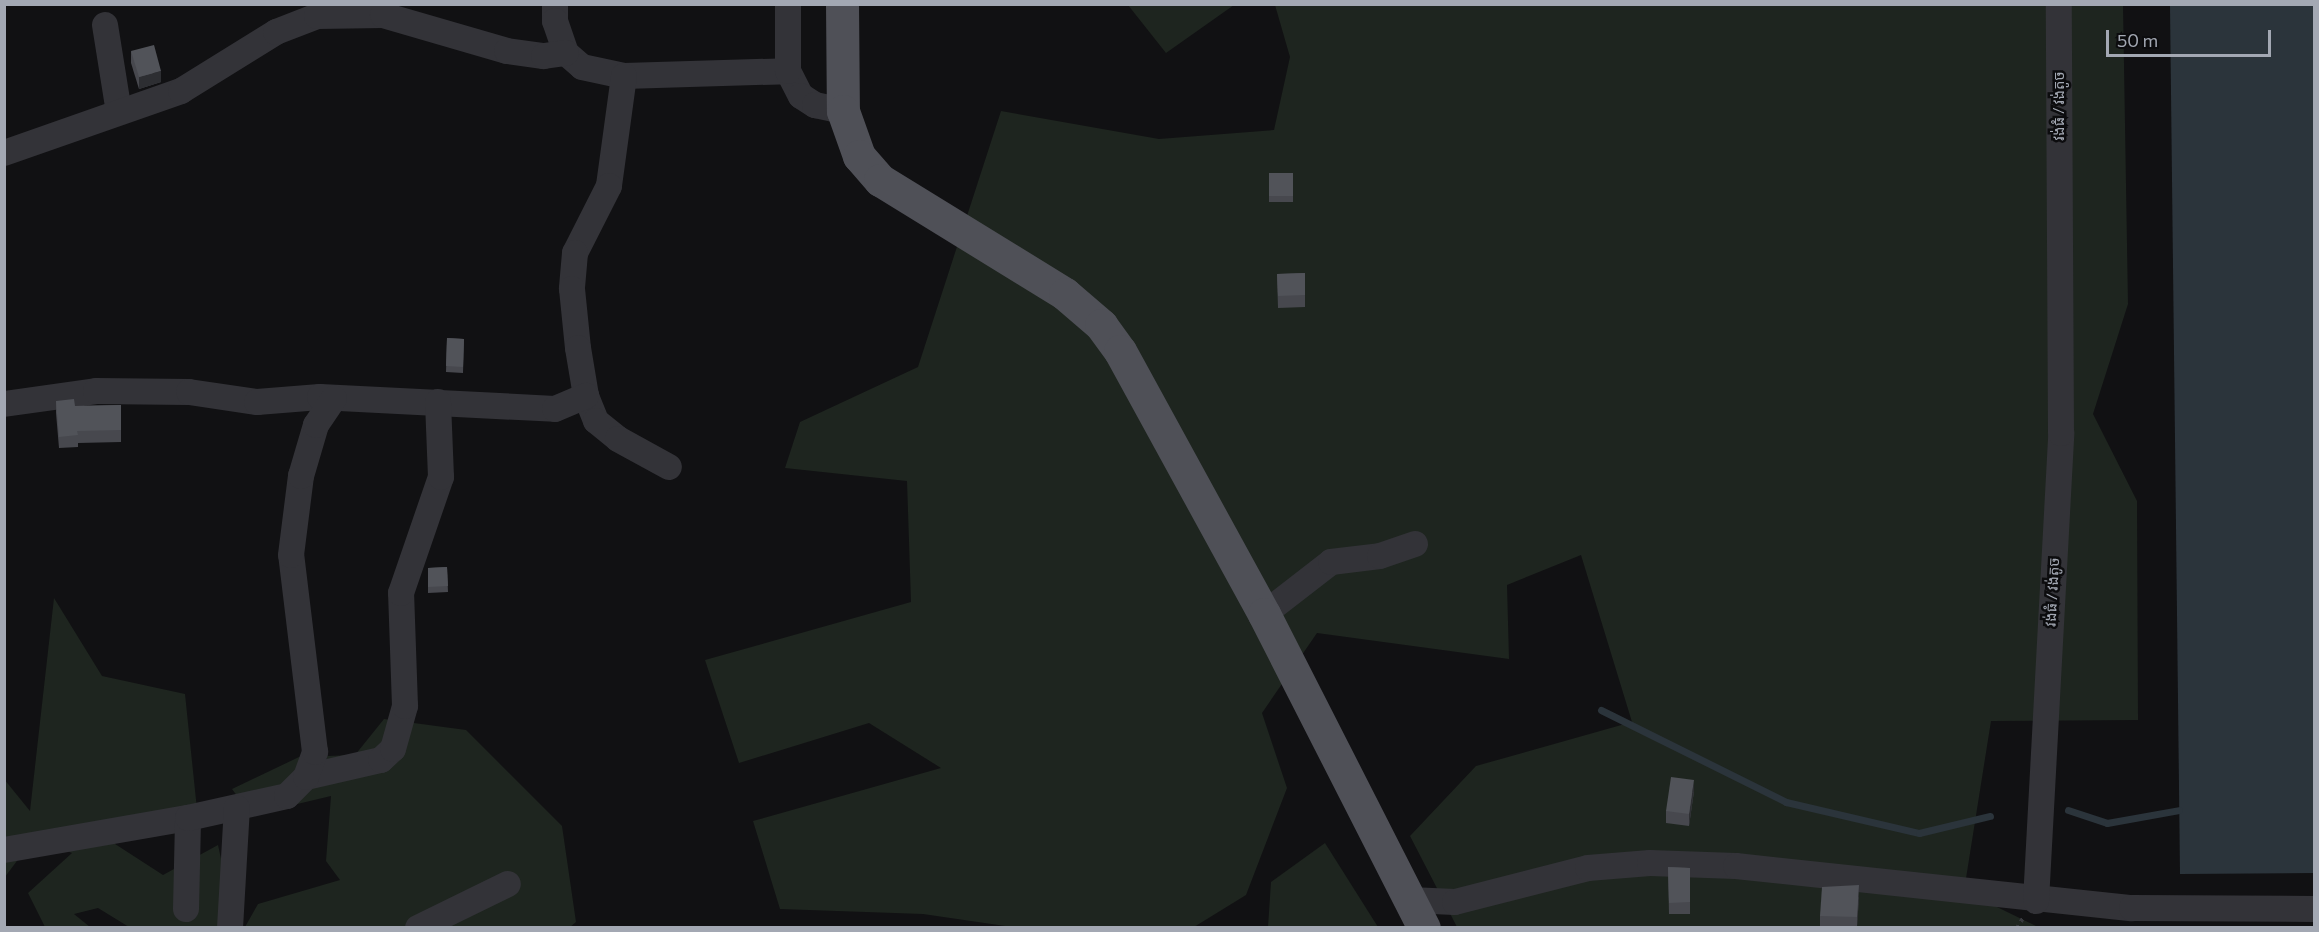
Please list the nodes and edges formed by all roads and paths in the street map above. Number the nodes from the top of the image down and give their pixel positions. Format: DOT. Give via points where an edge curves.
graph roads {
  1 [pos="555,4"];
  2 [pos="788,4"];
  3 [pos="842,4"];
  4 [pos="2059,4"];
  5 [pos="105,25"];
  6 [pos="566,53"];
  7 [pos="788,71"];
  8 [pos="624,76"];
  9 [pos="843,111"];
  10 [pos="119,112"];
  11 [pos="4,153"];
  12 [pos="586,396"];
  13 [pos="334,398"];
  14 [pos="438,402"];
  15 [pos="4,404"];
  16 [pos="669,467"];
  17 [pos="1415,543"];
  18 [pos="1264,614"];
  19 [pos="306,777"];
  20 [pos="237,808"];
  21 [pos="188,818"];
  22 [pos="4,850"];
  23 [pos="508,884"];
  24 [pos="2036,900"];
  25 [pos="186,909"];
  26 [pos="2314,909"];
  27 [pos="1417,914"];
  28 [pos="230,927"];
  29 [pos="418,927"];
  1 -- 6 [label="street" via="555,21"];
  2 -- 7 [label="street"];
  3 -- 9 [label="main road"];
  4 -- 24 [label="street, វង់ធំ / វង់តូច" via="2061,433"];
  5 -- 10 [label="street"];
  6 -- 8 [label="street" via="582,67"];
  6 -- 10 [label="street" via="544,56 507,51 382,15 317,16 276,33 181,91"];
  7 -- 8 [label="street"];
  7 -- 9 [label="street" via="801,96 815,105"];
  8 -- 12 [label="street" via="609,186 575,253 572,289"];
  9 -- 18 [label="main road" via="859,156 880,180 1065,294 1101,325 1120,351"];
  10 -- 11 [label="street"];
  12 -- 14 [label="street" via="555,409"];
  12 -- 16 [label="street" via="596,421 618,439"];
  13 -- 14 [label="street"];
  13 -- 15 [label="street" via="257,402 189,392 96,391"];
  13 -- 19 [label="street" via="316,425 301,476 291,555 315,753"];
  14 -- 19 [label="street" via="441,477 400,593 405,706 393,748 381,760"];
  17 -- 18 [label="street" via="1380,556 1331,562"];
  18 -- 27 [label="main road"];
  19 -- 20 [label="street" via="287,796"];
  20 -- 21 [label="street"];
  20 -- 28 [label="street"];
  21 -- 22 [label="street"];
  21 -- 25 [label="street"];
  23 -- 29 [label="street"];
  24 -- 26 [label="street" via="2132,908"];
  24 -- 27 [label="street" via="1736,866 1650,863 1588,868"];
}
